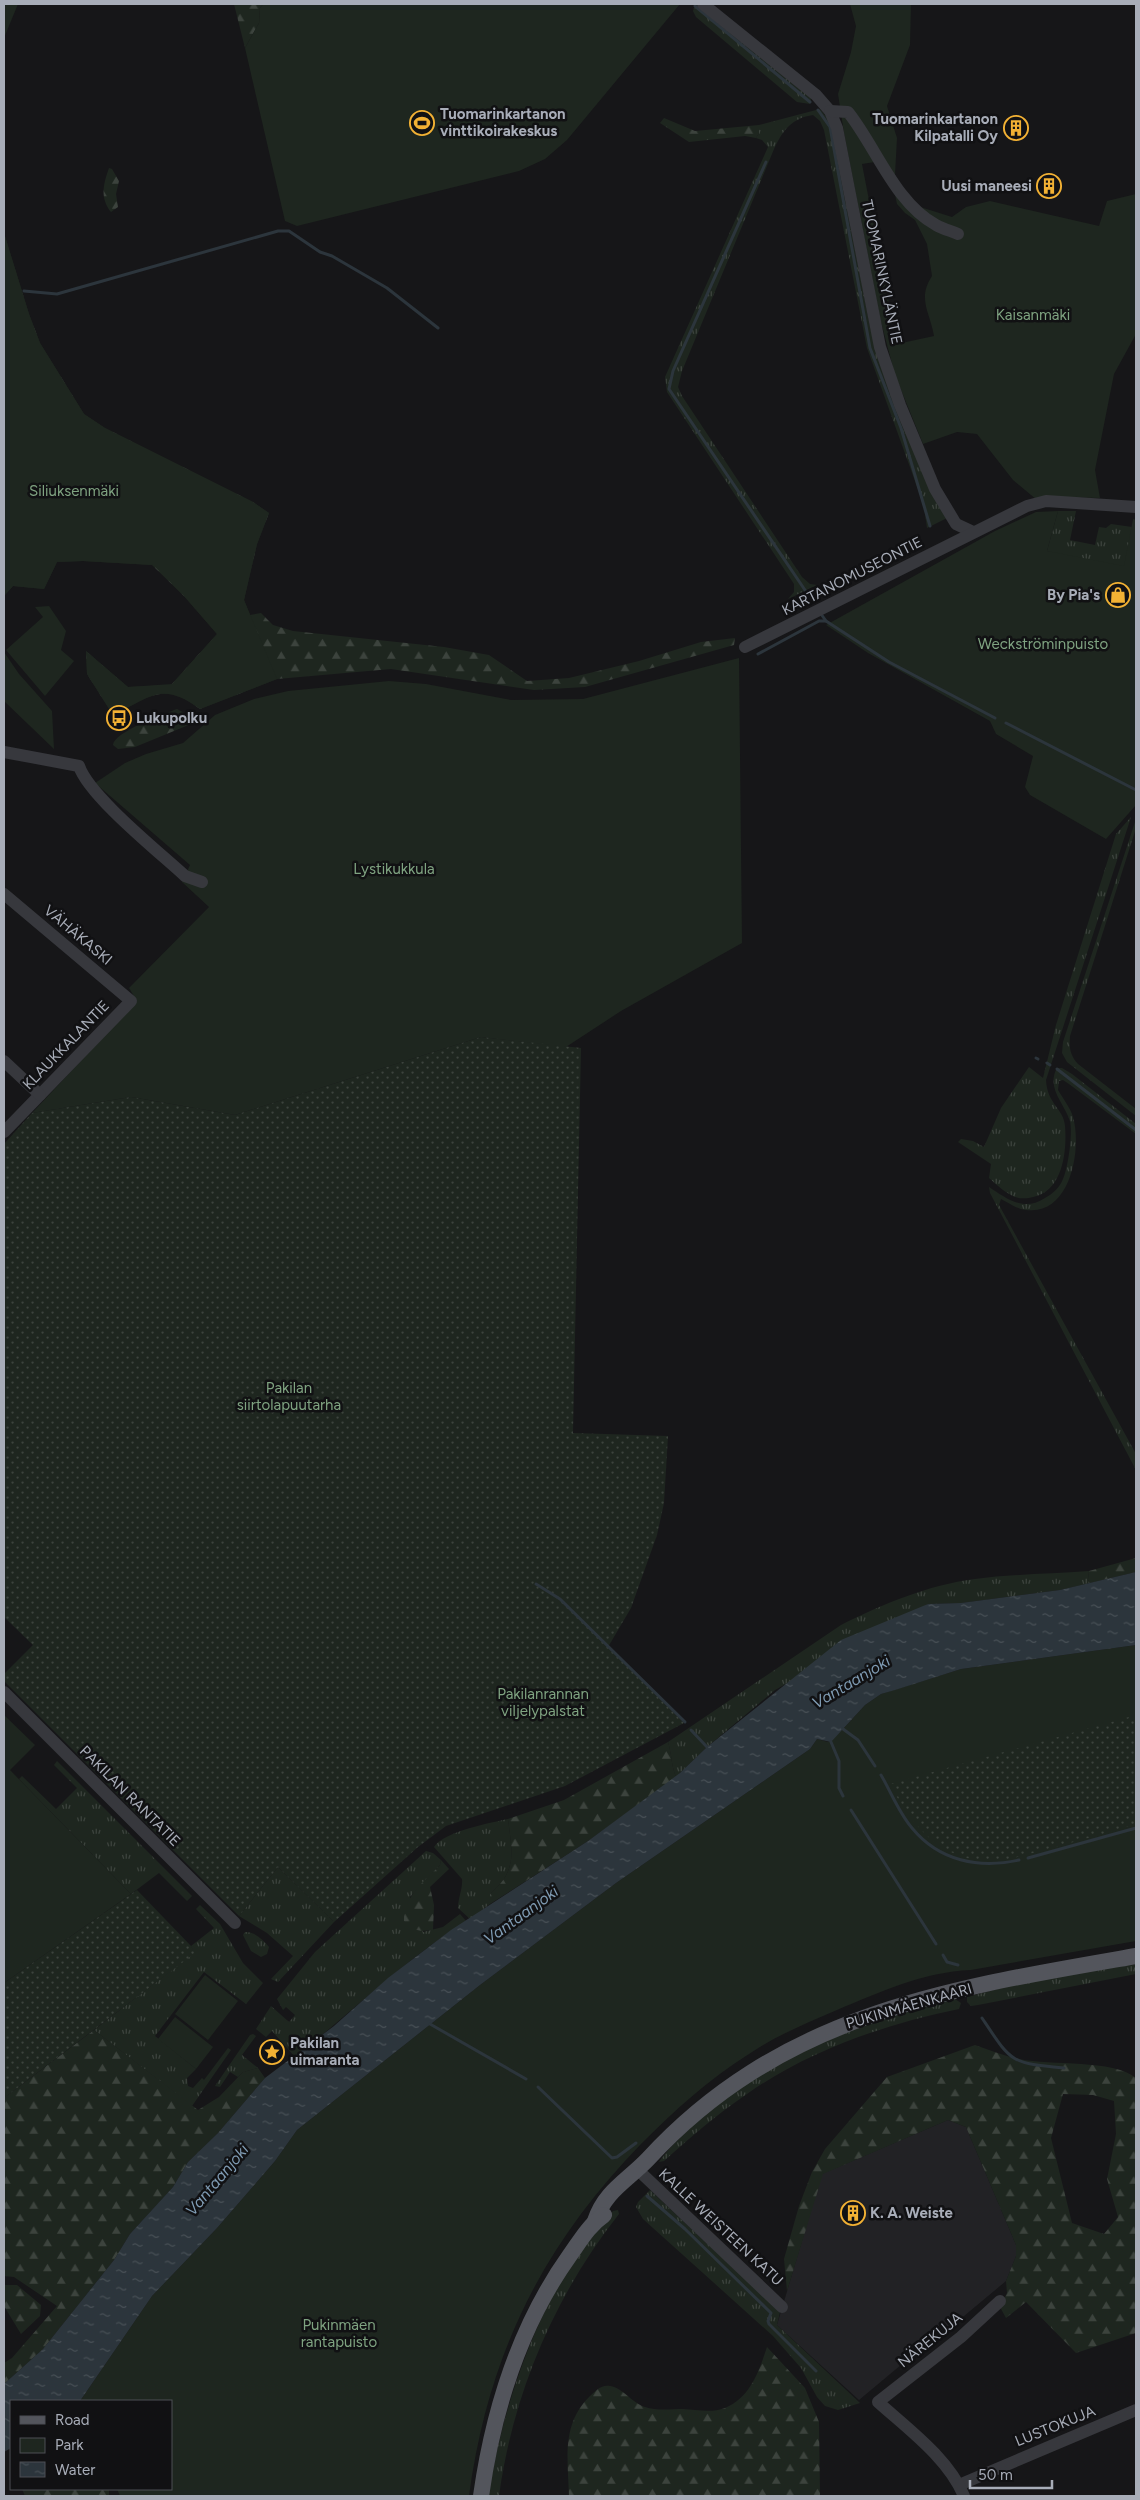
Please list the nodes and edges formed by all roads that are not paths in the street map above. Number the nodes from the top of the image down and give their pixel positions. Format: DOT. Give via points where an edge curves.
graph roads {
  1 [pos="703,4"];
  2 [pos="830,111"];
  3 [pos="958,234"];
  4 [pos="1136,507"];
  5 [pos="973,532"];
  6 [pos="745,647"];
  7 [pos="4,752"];
  8 [pos="202,882"];
  9 [pos="4,894"];
  10 [pos="131,1001"];
  11 [pos="4,1061"];
  12 [pos="40,1095"];
  13 [pos="4,1132"];
  14 [pos="4,1692"];
  15 [pos="235,1923"];
  16 [pos="1136,1956"];
  17 [pos="638,2170"];
  18 [pos="1000,2301"];
  19 [pos="782,2307"];
  20 [pos="1136,2410"];
  21 [pos="961,2490"];
  22 [pos="481,2496"];
  1 -- 2 [label="street, TUOMARINKYLÄNTIE" via="816,95"];
  2 -- 3 [label="street" via="848,112 904,199 935,225"];
  2 -- 5 [label="street, TUOMARINKYLÄNTIE" via="837,128 883,355 900,405 936,488 956,524"];
  4 -- 5 [label="street" via="1046,501 1027,506"];
  5 -- 6 [label="street, KARTANOMUSEONTIE" via="902,571"];
  7 -- 8 [label="street" via="79,766 82,776 97,795 184,876"];
  9 -- 10 [label="street, VÄHÄKASKI"];
  10 -- 12 [label="street, KLAUKKALANTIE"];
  11 -- 12 [label="street"];
  12 -- 13 [label="street, KLAUKKALANTIE"];
  14 -- 15 [label="street, PAKILAN RANTATIE"];
  16 -- 17 [label="main road, PUKINMÄENKAARI" via="957,1990 885,2010 818,2035 717,2095 680,2126"];
  17 -- 19 [label="street, KALLE WEISTEEN KATU"];
  17 -- 22 [label="main road, PUKINMÄENKAARI" via="611,2192 601,2205 595,2221 554,2278 522,2344 500,2407"];
  18 -- 21 [label="street, NÄREKUJA" via="961,2337 878,2402 934,2455"];
  20 -- 21 [label="street, LUSTOKUJA"];
}
